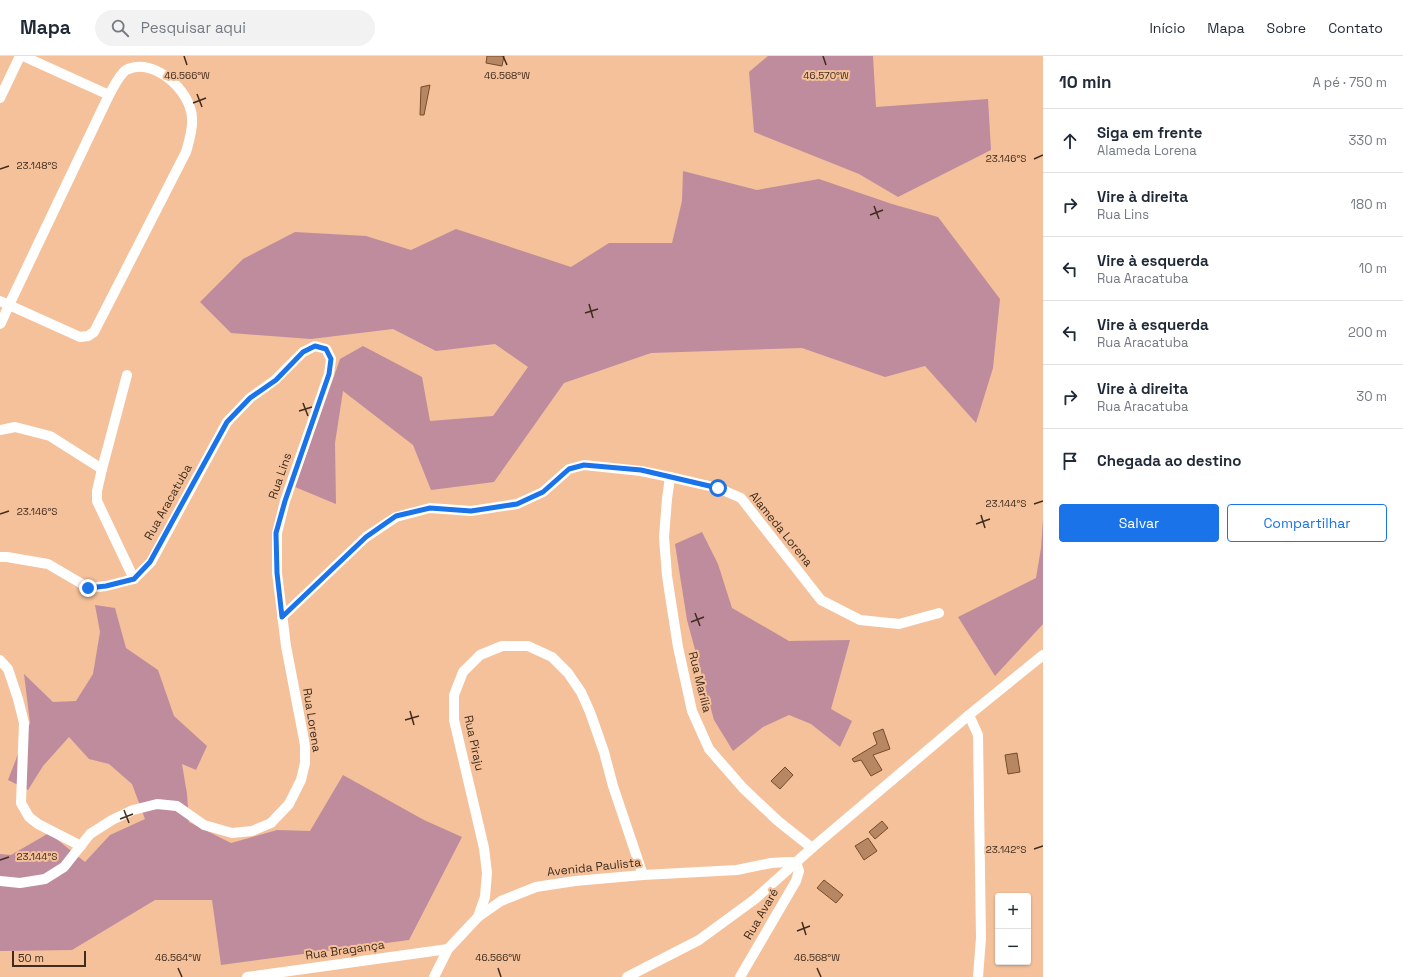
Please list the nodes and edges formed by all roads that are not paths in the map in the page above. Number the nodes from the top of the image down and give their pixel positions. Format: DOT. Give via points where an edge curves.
graph roads {
  1 [pos="21,56"];
  2 [pos="109,95"];
  3 [pos="0,98"];
  4 [pos="5,303"];
  5 [pos="0,324"];
  6 [pos="326,349"];
  7 [pos="127,375"];
  8 [pos="0,430"];
  9 [pos="102,469"];
  10 [pos="670,476"];
  11 [pos="0,557"];
  12 [pos="134,579"];
  13 [pos="939,613"];
  14 [pos="282,617"];
  15 [pos="1043,655"];
  16 [pos="0,660"];
  17 [pos="969,715"];
  18 [pos="81,846"];
  19 [pos="812,848"];
  20 [pos="796,862"];
  21 [pos="643,875"];
  22 [pos="0,881"];
  23 [pos="478,917"];
  24 [pos="448,949"];
  25 [pos="247,977"];
  26 [pos="434,977"];
  27 [pos="627,977"];
  28 [pos="740,977"];
  29 [pos="978,977"];
  1 -- 2 [label="street"];
  1 -- 3 [label="street"];
  2 -- 4 [label="street"];
  2 -- 4 [label="street" via="121,74 138,65 152,67 167,74 179,86 188,101 192,118 186,152 94,332 80,337"];
  4 -- 5 [label="street"];
  6 -- 12 [label="street, Rua Aracatuba" via="315,346 303,352 276,380 250,398 227,422 150,562"];
  6 -- 14 [label="street, Rua Lins" via="331,359 329,374 276,533"];
  7 -- 9 [label="street"];
  8 -- 9 [label="street" via="15,428 50,436"];
  9 -- 12 [label="street" via="97,500"];
  10 -- 13 [label="street, Alameda Lorena" via="718,488 741,498 821,600 860,620 899,624"];
  10 -- 14 [label="street, Alameda Lorena" via="641,470 584,465 569,469 543,492 517,504 471,511 430,508 396,516 366,537"];
  10 -- 19 [label="street, Rua Marília" via="664,537 667,576 692,711 709,749 743,788"];
  11 -- 12 [label="street" via="48,564 88,588"];
  14 -- 18 [label="street, Rua Lorena" via="305,744 305,763 301,780 289,804 271,823 252,831 232,833 204,825 177,806 157,804 133,810 112,820 90,834"];
  15 -- 17 [label="street"];
  16 -- 18 [label="street" via="8,669 24,723 21,803 29,817 38,824"];
  17 -- 19 [label="street"];
  17 -- 29 [label="street" via="978,735 982,938"];
  18 -- 22 [label="street, Rua Lorena" via="64,867 46,879 20,883"];
  19 -- 20 [label="street"];
  20 -- 21 [label="street, Avenida Paulista" via="771,863 737,870"];
  20 -- 27 [label="street" via="755,899 699,940"];
  20 -- 28 [label="street, Rua Avaré" via="799,871 796,881"];
  21 -- 23 [label="street, Avenida Paulista" via="536,887 501,901"];
  21 -- 23 [label="street, Rua Piraju" via="597,732 581,692 568,673 552,657 528,646 502,646 480,655 463,672 454,695 454,720 487,872 485,897"];
  23 -- 24 [label="street, Avenida Paulista"];
  24 -- 25 [label="street, Rua Bragança"];
  24 -- 26 [label="street, Avenida Paulista"];
}
